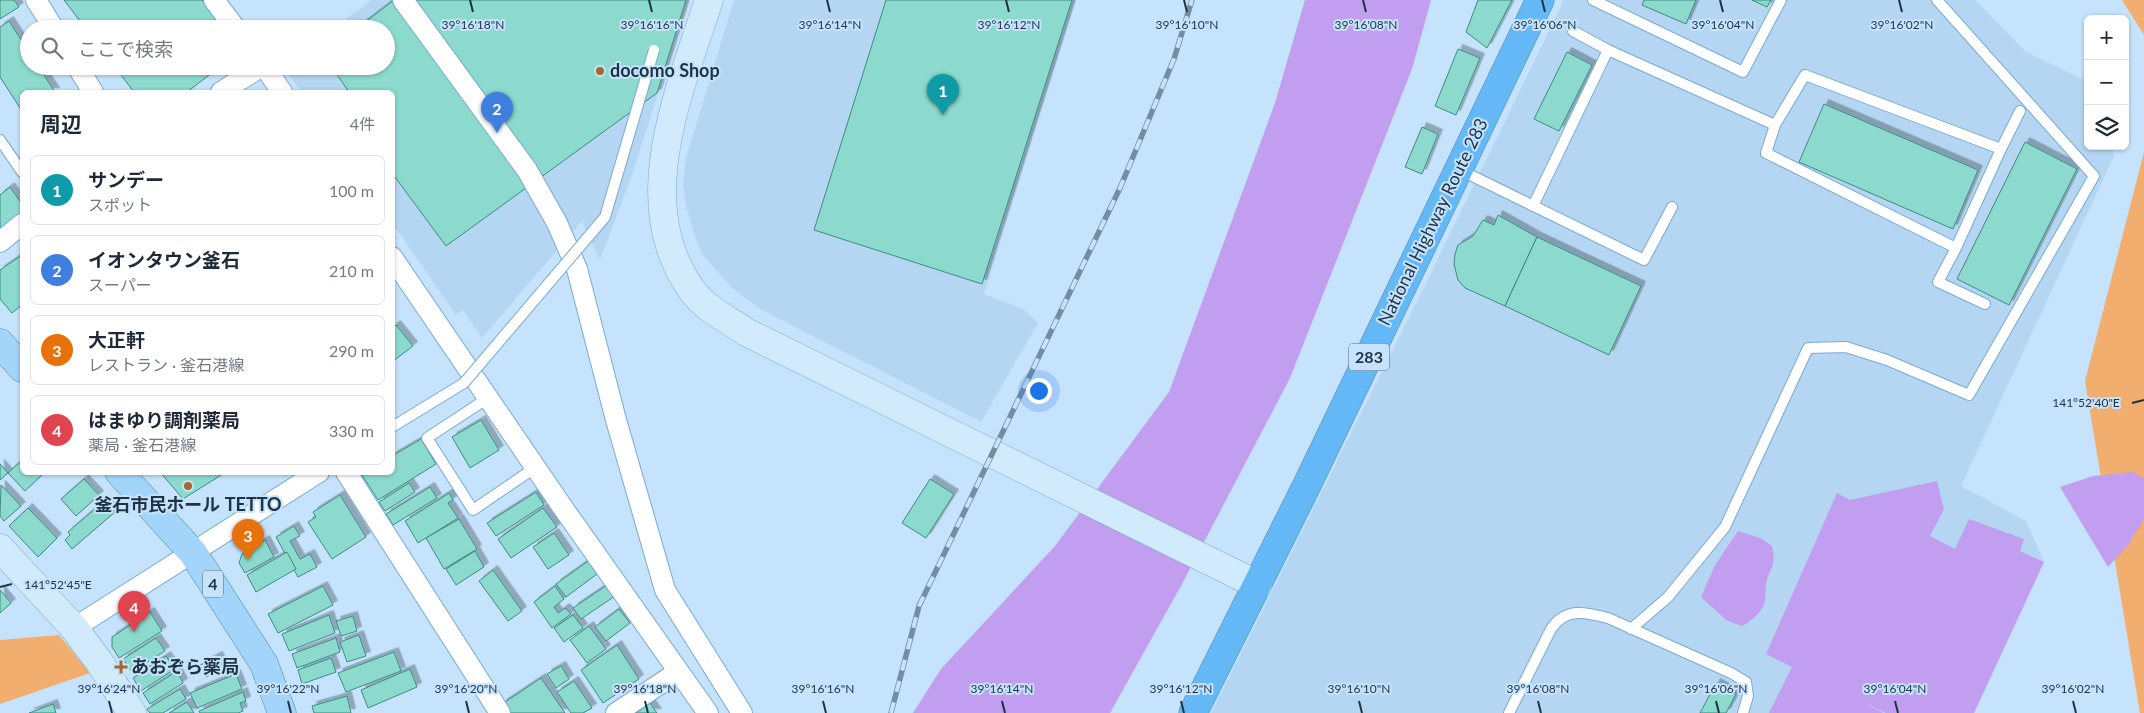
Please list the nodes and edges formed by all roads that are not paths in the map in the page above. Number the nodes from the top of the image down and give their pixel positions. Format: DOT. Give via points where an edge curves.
graph roads {
  1 [pos="36,0"];
  2 [pos="214,0"];
  3 [pos="403,0"];
  4 [pos="709,0"];
  5 [pos="1540,0"];
  6 [pos="1593,0"];
  7 [pos="1781,0"];
  8 [pos="1937,0"];
  9 [pos="48,20"];
  10 [pos="229,20"];
  11 [pos="1572,31"];
  12 [pos="654,50"];
  13 [pos="1608,50"];
  14 [pos="83,75"];
  15 [pos="248,75"];
  16 [pos="270,75"];
  17 [pos="92,90"];
  18 [pos="224,90"];
  19 [pos="281,90"];
  20 [pos="2020,111"];
  21 [pos="1775,126"];
  22 [pos="0,140"];
  23 [pos="2001,149"];
  24 [pos="20,169"];
  25 [pos="1459,169"];
  26 [pos="1533,206"];
  27 [pos="1672,207"];
  28 [pos="20,226"];
  29 [pos="0,242"];
  30 [pos="1956,248"];
  31 [pos="395,260"];
  32 [pos="1985,304"];
  33 [pos="0,344"];
  34 [pos="20,366"];
  35 [pos="488,398"];
  36 [pos="395,425"];
  37 [pos="536,467"];
  38 [pos="122,475"];
  39 [pos="314,475"];
  40 [pos="348,475"];
  41 [pos="0,548"];
  42 [pos="193,552"];
  43 [pos="1258,585"];
  44 [pos="74,628"];
  45 [pos="1631,629"];
  46 [pos="678,672"];
  47 [pos="132,713"];
  48 [pos="282,713"];
  49 [pos="500,713"];
  50 [pos="616,713"];
  51 [pos="708,713"];
  52 [pos="742,713"];
  53 [pos="1193,713"];
  54 [pos="1509,713"];
  55 [pos="1743,713"];
  1 -- 9 [label="street"];
  2 -- 10 [label="street"];
  3 -- 52 [label="street" via="527,170 557,223 578,269 665,590"];
  4 -- 43 [label="street" via="672,116 662,172 662,204 668,239 694,294 746,332"];
  5 -- 25 [label="highway, National Highway Route 283 / 283"];
  6 -- 7 [label="lane" via="1743,72"];
  8 -- 45 [label="lane" via="2094,176 1969,395 1887,360 1846,348 1808,348 1725,526 1668,597"];
  11 -- 13 [label="lane"];
  12 -- 36 [label="lane, bridge" via="605,217 464,383"];
  13 -- 21 [label="lane"];
  13 -- 26 [label="lane"];
  14 -- 17 [label="street"];
  15 -- 18 [label="street"];
  16 -- 19 [label="street"];
  20 -- 23 [label="lane"];
  21 -- 23 [label="lane" via="1805,75"];
  21 -- 30 [label="lane" via="1766,153"];
  22 -- 24 [label="lane"];
  23 -- 30 [label="lane"];
  25 -- 26 [label="lane"];
  25 -- 43 [label="highway, National Highway Route 283 / 283"];
  26 -- 27 [label="lane" via="1644,260"];
  28 -- 29 [label="street"];
  30 -- 32 [label="lane" via="1938,282"];
  31 -- 35 [label="street"];
  33 -- 34 [label="main road"];
  35 -- 37 [label="street"];
  35 -- 37 [label="lane" via="427,438 473,510"];
  37 -- 46 [label="street"];
  38 -- 42 [label="main road, 4"];
  39 -- 42 [label="street"];
  40 -- 49 [label="street"];
  41 -- 44 [label="street"];
  42 -- 44 [label="street"];
  42 -- 48 [label="main road, 4" via="264,664"];
  43 -- 53 [label="highway, National Highway Route 283 / 283"];
  44 -- 47 [label="street"];
  45 -- 54 [label="lane" via="1588,613 1571,613 1558,619"];
  45 -- 55 [label="lane" via="1746,682 1748,696"];
  46 -- 50 [label="street"];
  46 -- 51 [label="street"];
}
